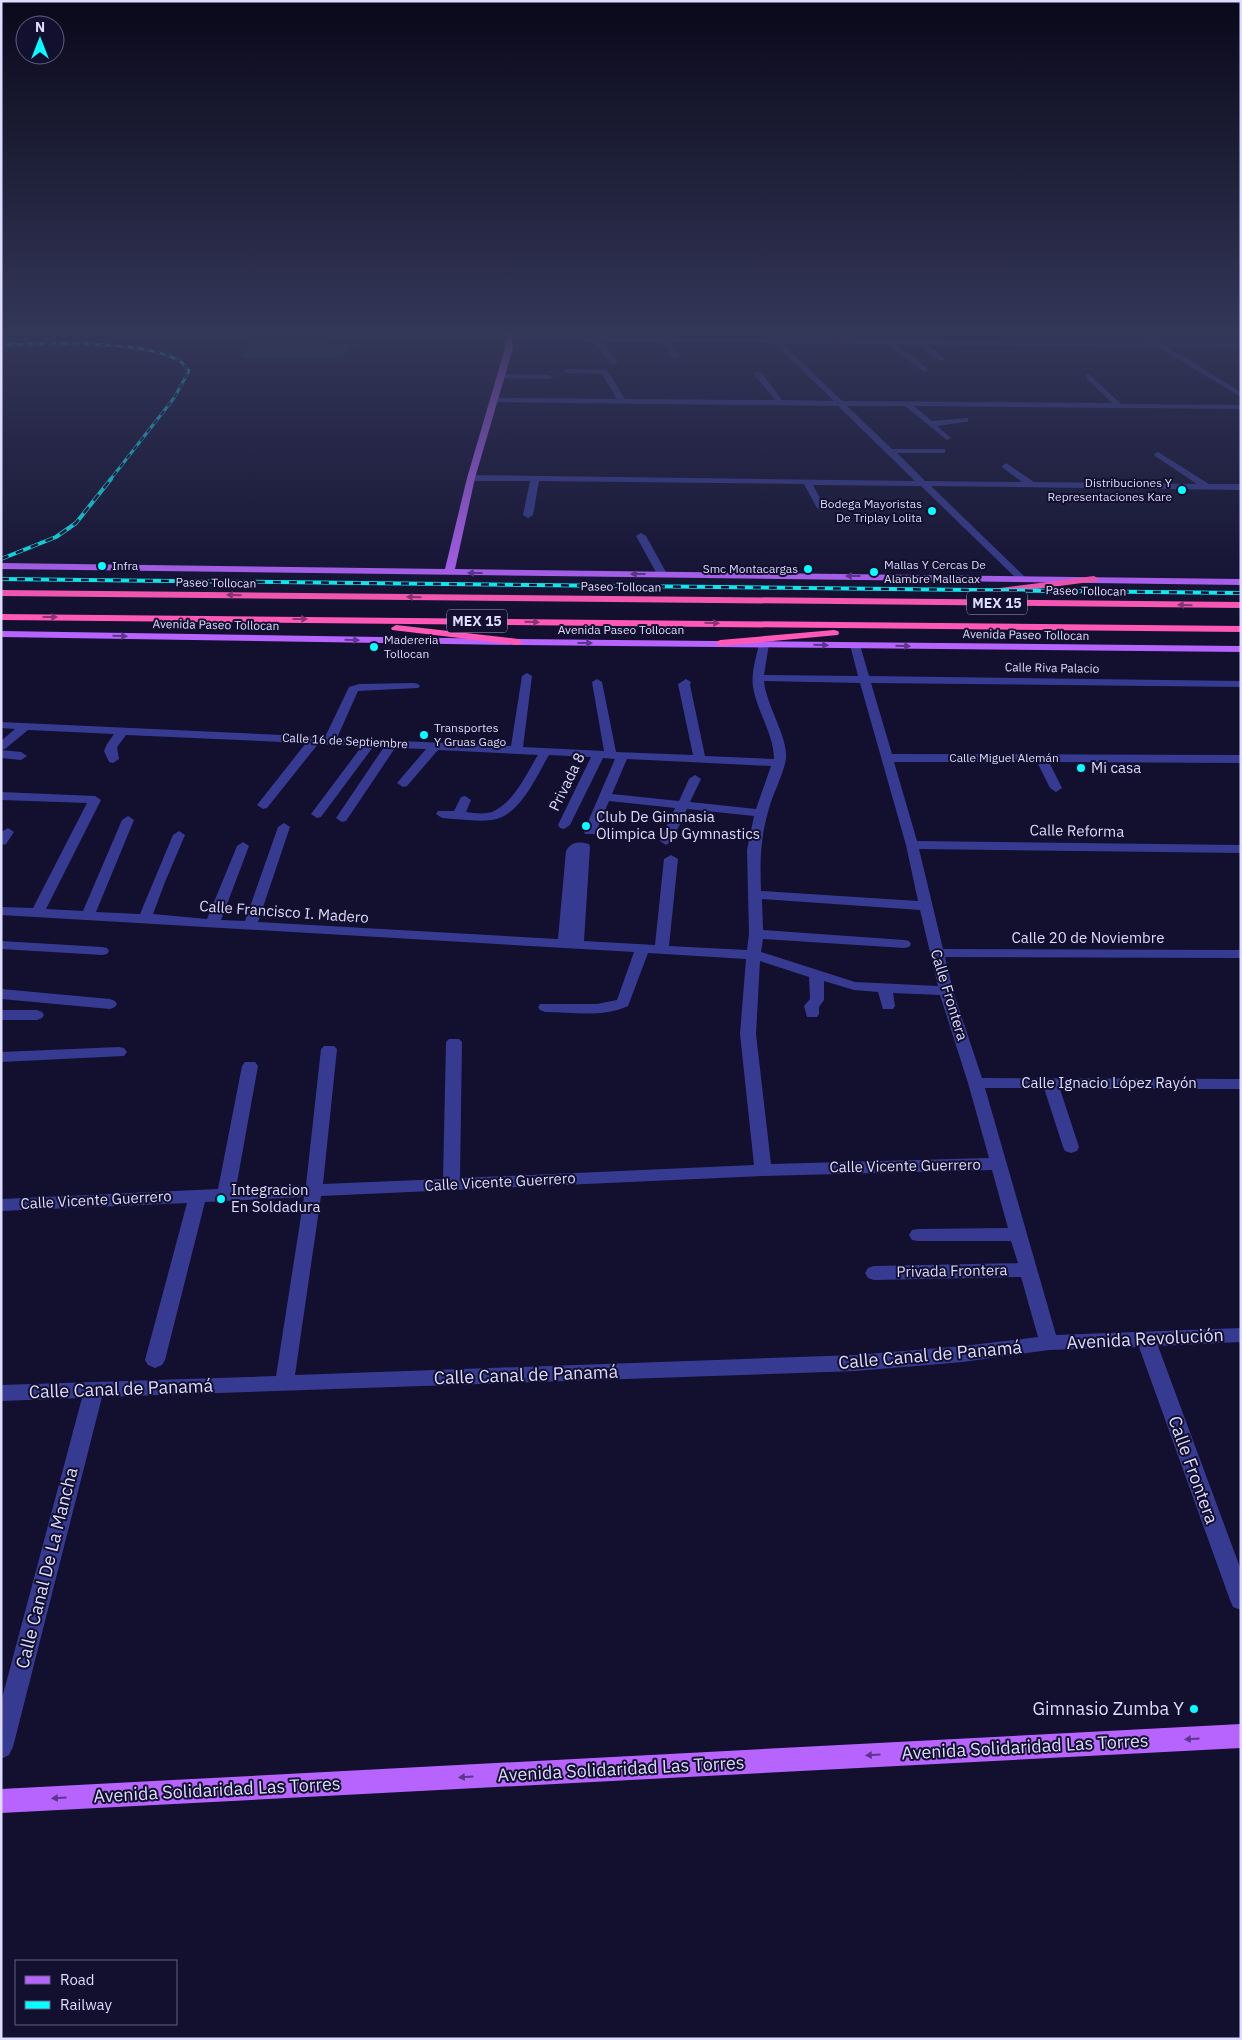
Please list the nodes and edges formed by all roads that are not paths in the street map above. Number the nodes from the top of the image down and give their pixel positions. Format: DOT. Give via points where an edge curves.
graph roads {
  1 [pos="487,425"];
  2 [pos="861,425"];
  3 [pos="931,425"];
  4 [pos="947,438"];
  5 [pos="888,451"];
  6 [pos="942,451"];
  7 [pos="1158,454"];
  8 [pos="1006,466"];
  9 [pos="471,478"];
  10 [pos="534,479"];
  11 [pos="807,481"];
  12 [pos="920,482"];
  13 [pos="1030,484"];
  14 [pos="1206,486"];
  15 [pos="1241,487"];
  16 [pos="822,508"];
  17 [pos="528,515"];
  18 [pos="641,536"];
  19 [pos="1,566"];
  20 [pos="431,573"];
  21 [pos="449,573"];
  22 [pos="662,574"];
  23 [pos="1,575"];
  24 [pos="1021,578"];
  25 [pos="1094,579"];
  26 [pos="1241,582"];
  27 [pos="1,592"];
  28 [pos="760,600"];
  29 [pos="1241,606"];
  30 [pos="1,617"];
  31 [pos="322,619"];
  32 [pos="952,626"];
  33 [pos="1122,628"];
  34 [pos="1241,629"];
  35 [pos="1,634"];
  36 [pos="1241,635"];
  37 [pos="518,642"];
  38 [pos="1241,642"];
  39 [pos="720,643"];
  40 [pos="764,644"];
  41 [pos="855,645"];
  42 [pos="1080,648"];
  43 [pos="1241,649"];
  44 [pos="527,676"];
  45 [pos="759,678"];
  46 [pos="864,680"];
  47 [pos="597,682"];
  48 [pos="686,682"];
  49 [pos="1241,684"];
  50 [pos="414,686"];
  51 [pos="1,726"];
  52 [pos="24,727"];
  53 [pos="123,731"];
  54 [pos="315,740"];
  55 [pos="330,740"];
  56 [pos="371,742"];
  57 [pos="392,744"];
  58 [pos="435,746"];
  59 [pos="1,747"];
  60 [pos="460,747"];
  61 [pos="517,749"];
  62 [pos="546,751"];
  63 [pos="1,754"];
  64 [pos="611,754"];
  65 [pos="22,756"];
  66 [pos="113,758"];
  67 [pos="452,758"];
  68 [pos="700,758"];
  69 [pos="888,758"];
  70 [pos="1041,758"];
  71 [pos="1241,759"];
  72 [pos="779,763"];
  73 [pos="695,778"];
  74 [pos="403,783"];
  75 [pos="1056,788"];
  76 [pos="1,796"];
  77 [pos="605,797"];
  78 [pos="465,800"];
  79 [pos="263,805"];
  80 [pos="681,806"];
  81 [pos="761,813"];
  82 [pos="317,814"];
  83 [pos="442,814"];
  84 [pos="459,815"];
  85 [pos="342,818"];
  86 [pos="128,820"];
  87 [pos="564,825"];
  88 [pos="284,827"];
  89 [pos="590,831"];
  90 [pos="179,835"];
  91 [pos="666,841"];
  92 [pos="912,845"];
  93 [pos="243,846"];
  94 [pos="584,847"];
  95 [pos="1241,849"];
  96 [pos="672,859"];
  97 [pos="755,895"];
  98 [pos="925,906"];
  99 [pos="37,912"];
  100 [pos="2,914"];
  101 [pos="88,915"];
  102 [pos="145,918"];
  103 [pos="212,924"];
  104 [pos="250,926"];
  105 [pos="756,934"];
  106 [pos="904,944"];
  107 [pos="1,945"];
  108 [pos="571,946"];
  109 [pos="642,950"];
  110 [pos="102,951"];
  111 [pos="661,951"];
  112 [pos="936,954"];
  113 [pos="1241,954"];
  114 [pos="754,955"];
  115 [pos="816,975"];
  116 [pos="884,989"];
  117 [pos="946,991"];
  118 [pos="1,994"];
  119 [pos="110,1004"];
  120 [pos="888,1006"];
  121 [pos="545,1007"];
  122 [pos="812,1014"];
  123 [pos="1,1015"];
  124 [pos="37,1015"];
  125 [pos="454,1042"];
  126 [pos="328,1049"];
  127 [pos="119,1052"];
  128 [pos="1,1057"];
  129 [pos="250,1066"];
  130 [pos="976,1083"];
  131 [pos="1050,1083"];
  132 [pos="1241,1084"];
  133 [pos="1070,1147"];
  134 [pos="999,1164"];
  135 [pos="763,1170"];
  136 [pos="451,1185"];
  137 [pos="314,1190"];
  138 [pos="226,1194"];
  139 [pos="198,1196"];
  140 [pos="1,1205"];
  141 [pos="1019,1234"];
  142 [pos="918,1235"];
  143 [pos="1029,1270"];
  144 [pos="874,1273"];
  145 [pos="1241,1335"];
  146 [pos="1146,1339"];
  147 [pos="1050,1343"];
  148 [pos="155,1360"];
  149 [pos="284,1383"];
  150 [pos="94,1389"];
  151 [pos="1,1393"];
  152 [pos="1241,1600"];
  153 [pos="1241,1736"];
  154 [pos="1,1747"];
  155 [pos="1,1801"];
  1 -- 9 [label="main road"];
  2 -- 5 [label="street"];
  3 -- 4 [label="street"];
  5 -- 6 [label="street"];
  5 -- 12 [label="street"];
  7 -- 14 [label="street"];
  8 -- 13 [label="street"];
  9 -- 10 [label="street"];
  9 -- 21 [label="main road"];
  10 -- 11 [label="street"];
  10 -- 17 [label="street"];
  11 -- 12 [label="street"];
  11 -- 16 [label="street"];
  12 -- 13 [label="street"];
  12 -- 24 [label="street"];
  13 -- 14 [label="street"];
  14 -- 15 [label="street"];
  18 -- 22 [label="street"];
  19 -- 20 [label="main road"];
  20 -- 21 [label="main road"];
  20 -- 23 [label="main road" via="62,571"];
  22 -- 21 [label="main road, one-way"];
  24 -- 22 [label="main road, one-way"];
  24 -- 25 [label="main road"];
  25 -- 26 [label="main road"];
  25 -- 28 [label="highway" via="947,596"];
  28 -- 27 [label="highway, Paseo Tollocan / MEX 15, one-way"];
  29 -- 28 [label="highway, Paseo Tollocan / MEX 15, one-way"];
  30 -- 31 [label="highway, MEX 15, one-way"];
  31 -- 32 [label="highway, MEX 15, one-way"];
  31 -- 37 [label="highway"];
  32 -- 33 [label="highway, MEX 15"];
  32 -- 39 [label="highway"];
  33 -- 34 [label="highway, MEX 15"];
  33 -- 36 [label="highway"];
  35 -- 37 [label="main road, Avenida Paseo Tollocan, one-way"];
  37 -- 39 [label="main road, Avenida Paseo Tollocan, one-way"];
  38 -- 42 [label="main road" via="1117,644"];
  39 -- 40 [label="main road, Avenida Paseo Tollocan"];
  40 -- 41 [label="main road, Avenida Paseo Tollocan, one-way"];
  40 -- 45 [label="street"];
  41 -- 42 [label="main road, Avenida Paseo Tollocan, one-way"];
  41 -- 46 [label="street, Calle Frontera"];
  42 -- 43 [label="main road, Avenida Paseo Tollocan"];
  44 -- 61 [label="street"];
  45 -- 46 [label="street, Calle Riva Palacio"];
  45 -- 72 [label="street" via="761,700 779,748"];
  46 -- 49 [label="street, Calle Riva Palacio"];
  46 -- 69 [label="street, Calle Frontera"];
  47 -- 64 [label="street"];
  48 -- 68 [label="street"];
  50 -- 55 [label="street" via="353,689"];
  51 -- 52 [label="street, Calle 16 de Septiembre"];
  52 -- 53 [label="street, Calle 16 de Septiembre"];
  52 -- 59 [label="street"];
  53 -- 54 [label="street, Calle 16 de Septiembre"];
  53 -- 66 [label="street" via="110,748"];
  54 -- 55 [label="street, Calle 16 de Septiembre"];
  54 -- 79 [label="street"];
  55 -- 56 [label="street, Calle 16 de Septiembre"];
  56 -- 57 [label="street, Calle 16 de Septiembre"];
  56 -- 82 [label="street"];
  57 -- 58 [label="street, Calle 16 de Septiembre"];
  57 -- 85 [label="street"];
  58 -- 60 [label="street, Calle 16 de Septiembre"];
  58 -- 74 [label="street"];
  60 -- 61 [label="street, Calle 16 de Septiembre"];
  60 -- 67 [label="street"];
  61 -- 62 [label="street, Calle 16 de Septiembre"];
  62 -- 64 [label="street, Calle 16 de Septiembre"];
  62 -- 84 [label="street" via="503,812 492,816"];
  63 -- 65 [label="street"];
  64 -- 68 [label="street, Calle 16 de Septiembre"];
  64 -- 77 [label="street"];
  64 -- 87 [label="street, Privada 8"];
  68 -- 72 [label="street, Calle 16 de Septiembre"];
  69 -- 70 [label="street, Calle Miguel Alemán"];
  69 -- 92 [label="street, Calle Frontera"];
  70 -- 71 [label="street, Calle Miguel Alemán"];
  70 -- 75 [label="street"];
  72 -- 81 [label="street"];
  73 -- 80 [label="street"];
  76 -- 99 [label="street" via="95,800"];
  77 -- 80 [label="street"];
  77 -- 89 [label="street"];
  78 -- 84 [label="street"];
  80 -- 81 [label="street"];
  80 -- 91 [label="street"];
  81 -- 97 [label="street" via="753,850"];
  83 -- 84 [label="street"];
  86 -- 101 [label="street"];
  88 -- 104 [label="street"];
  90 -- 102 [label="street"];
  92 -- 95 [label="street, Calle Reforma"];
  92 -- 98 [label="street, Calle Frontera"];
  93 -- 103 [label="street"];
  94 -- 108 [label="street"];
  96 -- 111 [label="street"];
  97 -- 98 [label="street"];
  97 -- 105 [label="street"];
  98 -- 112 [label="street, Calle Frontera"];
  99 -- 100 [label="street, Calle Francisco I. Madero"];
  99 -- 101 [label="street, Calle Francisco I. Madero"];
  101 -- 102 [label="street, Calle Francisco I. Madero"];
  102 -- 103 [label="street, Calle Francisco I. Madero"];
  103 -- 104 [label="street, Calle Francisco I. Madero"];
  104 -- 108 [label="street, Calle Francisco I. Madero"];
  105 -- 106 [label="street"];
  105 -- 114 [label="street"];
  107 -- 110 [label="street"];
  108 -- 109 [label="street, Calle Francisco I. Madero"];
  109 -- 111 [label="street, Calle Francisco I. Madero"];
  109 -- 121 [label="street" via="620,1006"];
  111 -- 114 [label="street, Calle Francisco I. Madero"];
  112 -- 113 [label="street, Calle 20 de Noviembre"];
  112 -- 117 [label="street, Calle Frontera"];
  114 -- 115 [label="street, Calle Francisco I. Madero"];
  114 -- 135 [label="street" via="748,1034"];
  115 -- 116 [label="street, Calle Francisco I. Madero"];
  115 -- 122 [label="street" via="817,1000 811,1006"];
  116 -- 117 [label="street, Calle Francisco I. Madero"];
  116 -- 120 [label="street"];
  117 -- 130 [label="street, Calle Frontera"];
  118 -- 119 [label="street"];
  123 -- 124 [label="street"];
  125 -- 136 [label="street"];
  126 -- 137 [label="street"];
  127 -- 128 [label="street"];
  129 -- 138 [label="street"];
  130 -- 131 [label="street, Calle Ignacio López Rayón"];
  130 -- 134 [label="street, Calle Frontera"];
  131 -- 132 [label="street, Calle Ignacio López Rayón"];
  131 -- 133 [label="street"];
  134 -- 135 [label="street, Calle Vicente Guerrero"];
  134 -- 141 [label="street, Calle Frontera"];
  135 -- 136 [label="street, Calle Vicente Guerrero"];
  136 -- 137 [label="street, Calle Vicente Guerrero"];
  137 -- 138 [label="street, Calle Vicente Guerrero"];
  137 -- 149 [label="street"];
  138 -- 139 [label="street, Calle Vicente Guerrero"];
  139 -- 140 [label="street, Calle Vicente Guerrero"];
  139 -- 148 [label="street"];
  141 -- 142 [label="street"];
  141 -- 143 [label="street, Calle Frontera"];
  143 -- 144 [label="street, Privada Frontera"];
  143 -- 147 [label="street, Calle Frontera"];
  145 -- 146 [label="street, Avenida Revolución"];
  146 -- 147 [label="street, Avenida Revolución"];
  146 -- 152 [label="street, Calle Frontera"];
  147 -- 149 [label="street, Calle Canal de Panamá" via="856,1363"];
  149 -- 150 [label="street, Calle Canal de Panamá"];
  150 -- 151 [label="street, Calle Canal de Panamá"];
  150 -- 154 [label="street, Calle Canal De La Mancha"];
  153 -- 155 [label="main road, Avenida Solidaridad Las Torres, one-way"];
}
